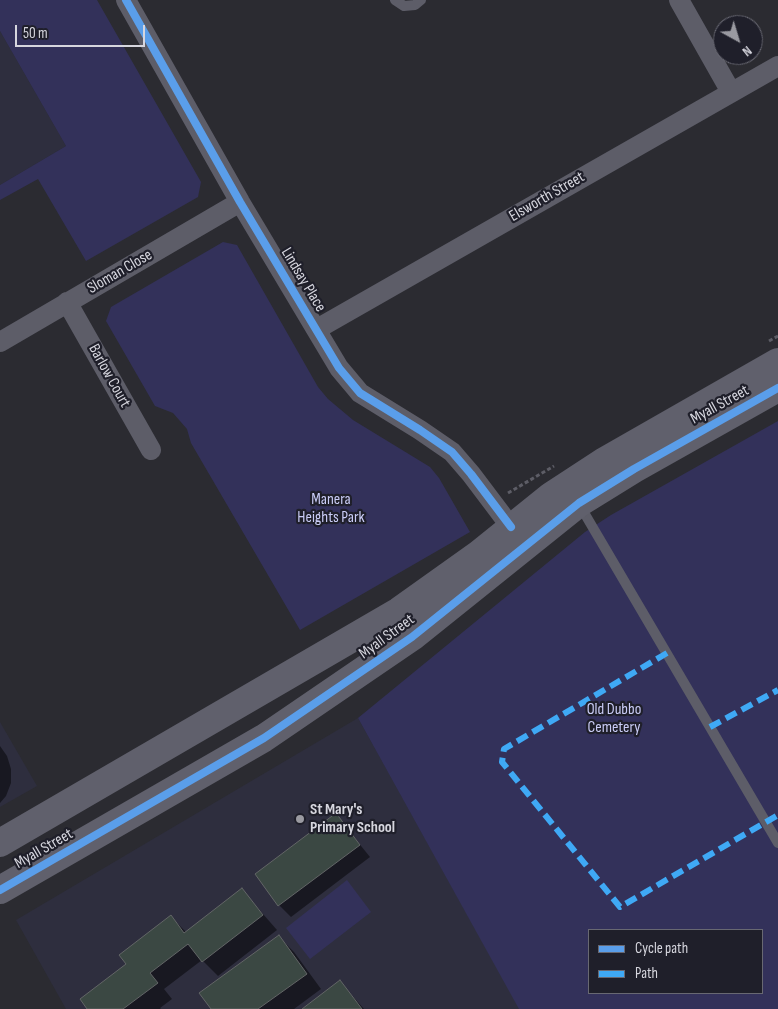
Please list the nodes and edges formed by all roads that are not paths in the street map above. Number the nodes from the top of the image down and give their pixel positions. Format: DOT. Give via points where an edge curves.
graph roads {
  1 [pos="126,0"];
  2 [pos="395,0"];
  3 [pos="421,0"];
  4 [pos="679,0"];
  5 [pos="778,66"];
  6 [pos="731,92"];
  7 [pos="240,202"];
  8 [pos="67,302"];
  9 [pos="316,329"];
  10 [pos="0,342"];
  11 [pos="770,353"];
  12 [pos="778,388"];
  13 [pos="151,450"];
  14 [pos="579,503"];
  15 [pos="503,517"];
  16 [pos="778,842"];
  17 [pos="0,844"];
  18 [pos="0,890"];
  1 -- 7 [label="street, Lindsay Place"];
  2 -- 3 [label="lane" via="404,6 415,5"];
  4 -- 6 [label="street"];
  5 -- 6 [label="street, Elsworth Street"];
  6 -- 9 [label="street, Elsworth Street"];
  7 -- 8 [label="street, Sloman Close"];
  7 -- 9 [label="street, Lindsay Place"];
  8 -- 10 [label="street, Sloman Close"];
  8 -- 13 [label="street, Barlow Court"];
  9 -- 15 [label="street, Lindsay Place" via="339,368 360,393 452,452"];
  11 -- 15 [label="street, Myall Street" via="551,496"];
  12 -- 14 [label="street, Myall Street"];
  14 -- 16 [label="lane"];
  14 -- 18 [label="street, Myall Street" via="465,596 337,690 264,738"];
  15 -- 17 [label="street, Myall Street" via="463,566 400,611"];
}
